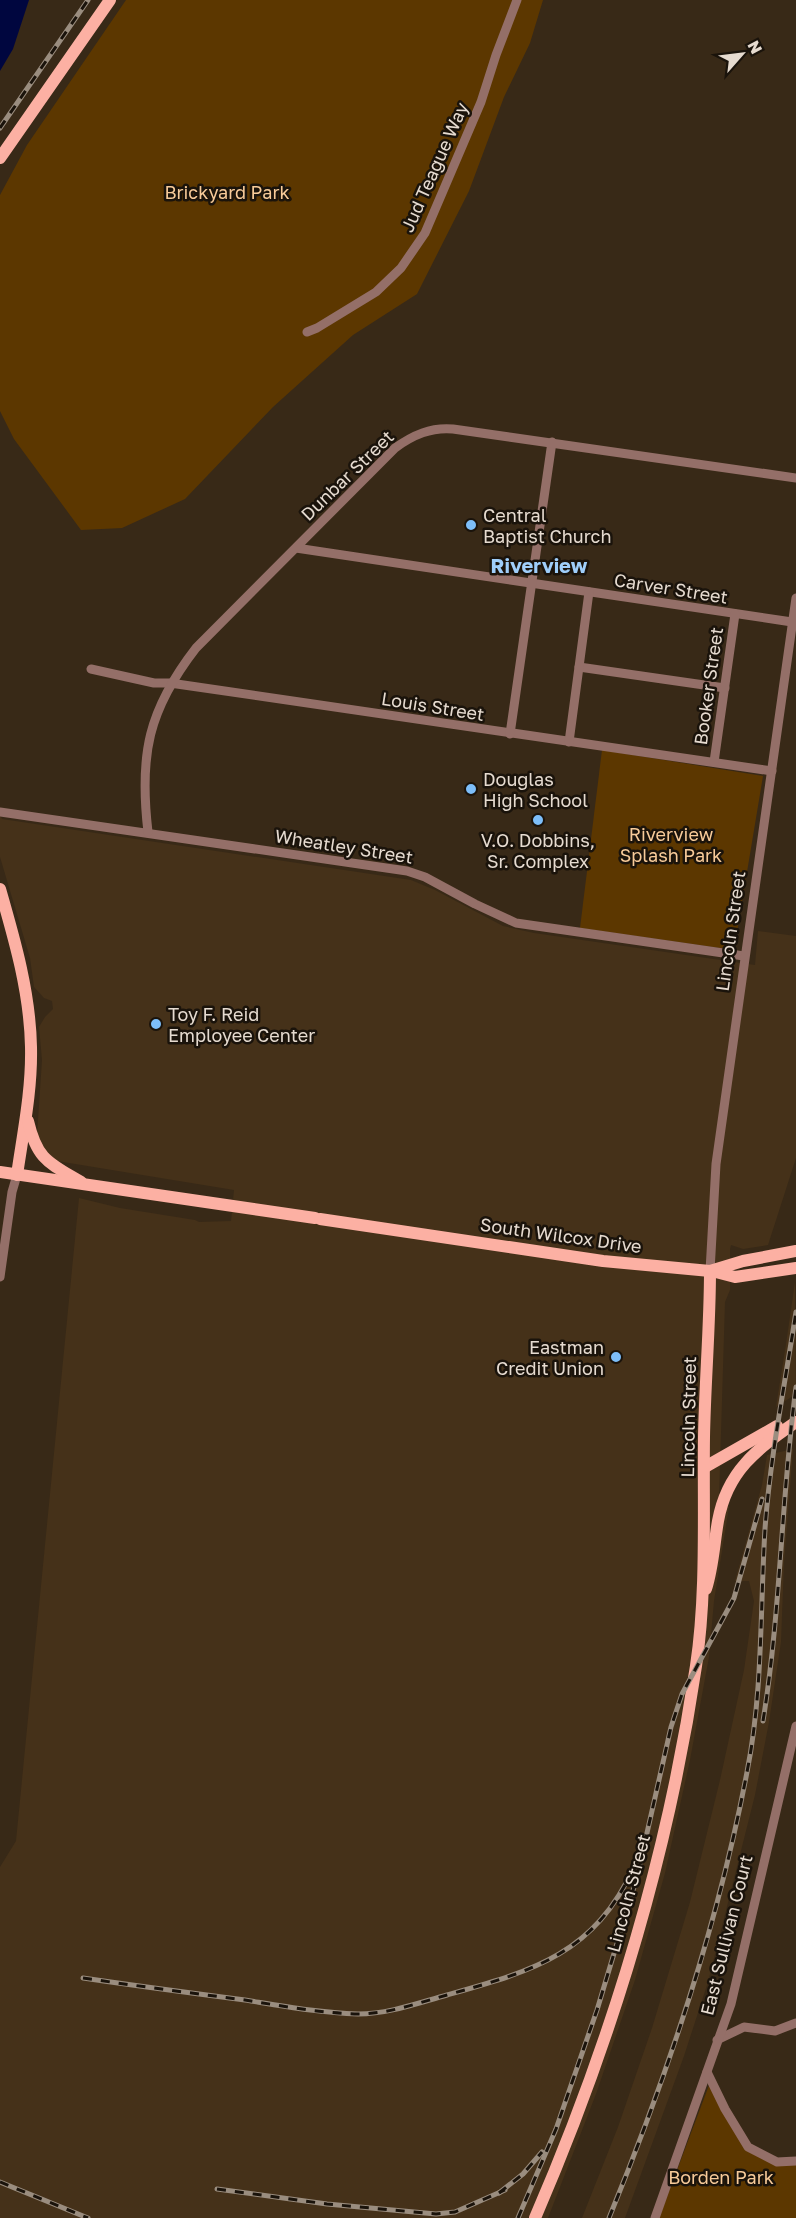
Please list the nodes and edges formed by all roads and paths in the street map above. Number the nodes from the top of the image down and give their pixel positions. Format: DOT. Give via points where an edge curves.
graph roads {
  1 [pos="110,0"];
  2 [pos="517,0"];
  3 [pos="0,158"];
  4 [pos="307,332"];
  5 [pos="552,442"];
  6 [pos="796,478"];
  7 [pos="296,548"];
  8 [pos="530,584"];
  9 [pos="589,592"];
  10 [pos="796,598"];
  11 [pos="735,614"];
  12 [pos="792,622"];
  13 [pos="579,667"];
  14 [pos="91,669"];
  15 [pos="170,683"];
  16 [pos="725,688"];
  17 [pos="510,734"];
  18 [pos="568,742"];
  19 [pos="714,762"];
  20 [pos="772,771"];
  21 [pos="0,812"];
  22 [pos="148,832"];
  23 [pos="0,889"];
  24 [pos="744,956"];
  25 [pos="26,1113"];
  26 [pos="0,1173"];
  27 [pos="17,1175"];
  28 [pos="87,1186"];
  29 [pos="796,1251"];
  30 [pos="796,1268"];
  31 [pos="711,1271"];
  32 [pos="0,1276"];
  33 [pos="796,1414"];
  34 [pos="796,1422"];
  35 [pos="705,1467"];
  36 [pos="702,1601"];
  37 [pos="796,1726"];
  38 [pos="796,2024"];
  39 [pos="717,2040"];
  40 [pos="707,2072"];
  41 [pos="796,2161"];
  42 [pos="536,2218"];
  43 [pos="655,2218"];
  1 -- 3 [label="main road"];
  2 -- 4 [label="street, Jud Teague Way" via="481,102 415,249 376,292"];
  5 -- 6 [label="street, Dunbar Street"];
  5 -- 7 [label="street, Dunbar Street" via="441,428 416,435 395,448"];
  5 -- 8 [label="street"];
  7 -- 8 [label="street, Carver Street"];
  7 -- 15 [label="street, Dunbar Street" via="196,648"];
  8 -- 9 [label="street, Carver Street"];
  8 -- 17 [label="street"];
  9 -- 11 [label="street, Carver Street"];
  9 -- 13 [label="street"];
  10 -- 12 [label="street, Lincoln Street"];
  11 -- 12 [label="street, Carver Street"];
  11 -- 16 [label="street, Booker Street"];
  12 -- 20 [label="street, Lincoln Street"];
  13 -- 16 [label="street"];
  13 -- 18 [label="street"];
  14 -- 15 [label="street, Louis Street"];
  15 -- 17 [label="street, Louis Street"];
  15 -- 22 [label="street, Dunbar Street" via="156,716 147,755 144,796"];
  16 -- 19 [label="street, Booker Street"];
  17 -- 18 [label="street, Louis Street"];
  18 -- 19 [label="street, Louis Street"];
  19 -- 20 [label="street, Louis Street"];
  20 -- 24 [label="street, Lincoln Street"];
  21 -- 22 [label="street, Wheatley Street"];
  22 -- 24 [label="street, Wheatley Street" via="407,871 516,923"];
  23 -- 25 [label="main road" via="28,1009 31,1047"];
  24 -- 31 [label="street, Lincoln Street" via="716,1164"];
  25 -- 27 [label="main road"];
  25 -- 28 [label="main road" via="38,1152"];
  26 -- 27 [label="main road, South Wilcox Drive"];
  27 -- 28 [label="main road, South Wilcox Drive"];
  27 -- 32 [label="street"];
  28 -- 31 [label="main road, South Wilcox Drive" via="603,1261"];
  29 -- 31 [label="main road, South Wilcox Drive"];
  30 -- 31 [label="main road" via="735,1278"];
  31 -- 35 [label="main road, Lincoln Street"];
  33 -- 35 [label="main road"];
  34 -- 36 [label="main road" via="761,1447 739,1470 719,1518 711,1573"];
  35 -- 36 [label="main road, Lincoln Street"];
  36 -- 42 [label="main road, Lincoln Street" via="682,1746 636,1937 576,2118"];
  37 -- 39 [label="street, East Sullivan Court" via="731,2004"];
  38 -- 39 [label="street" via="775,2031 744,2027"];
  39 -- 40 [label="street, East Sullivan Court"];
  40 -- 41 [label="street" via="748,2147 777,2162"];
  40 -- 43 [label="street, East Sullivan Court"];
}
